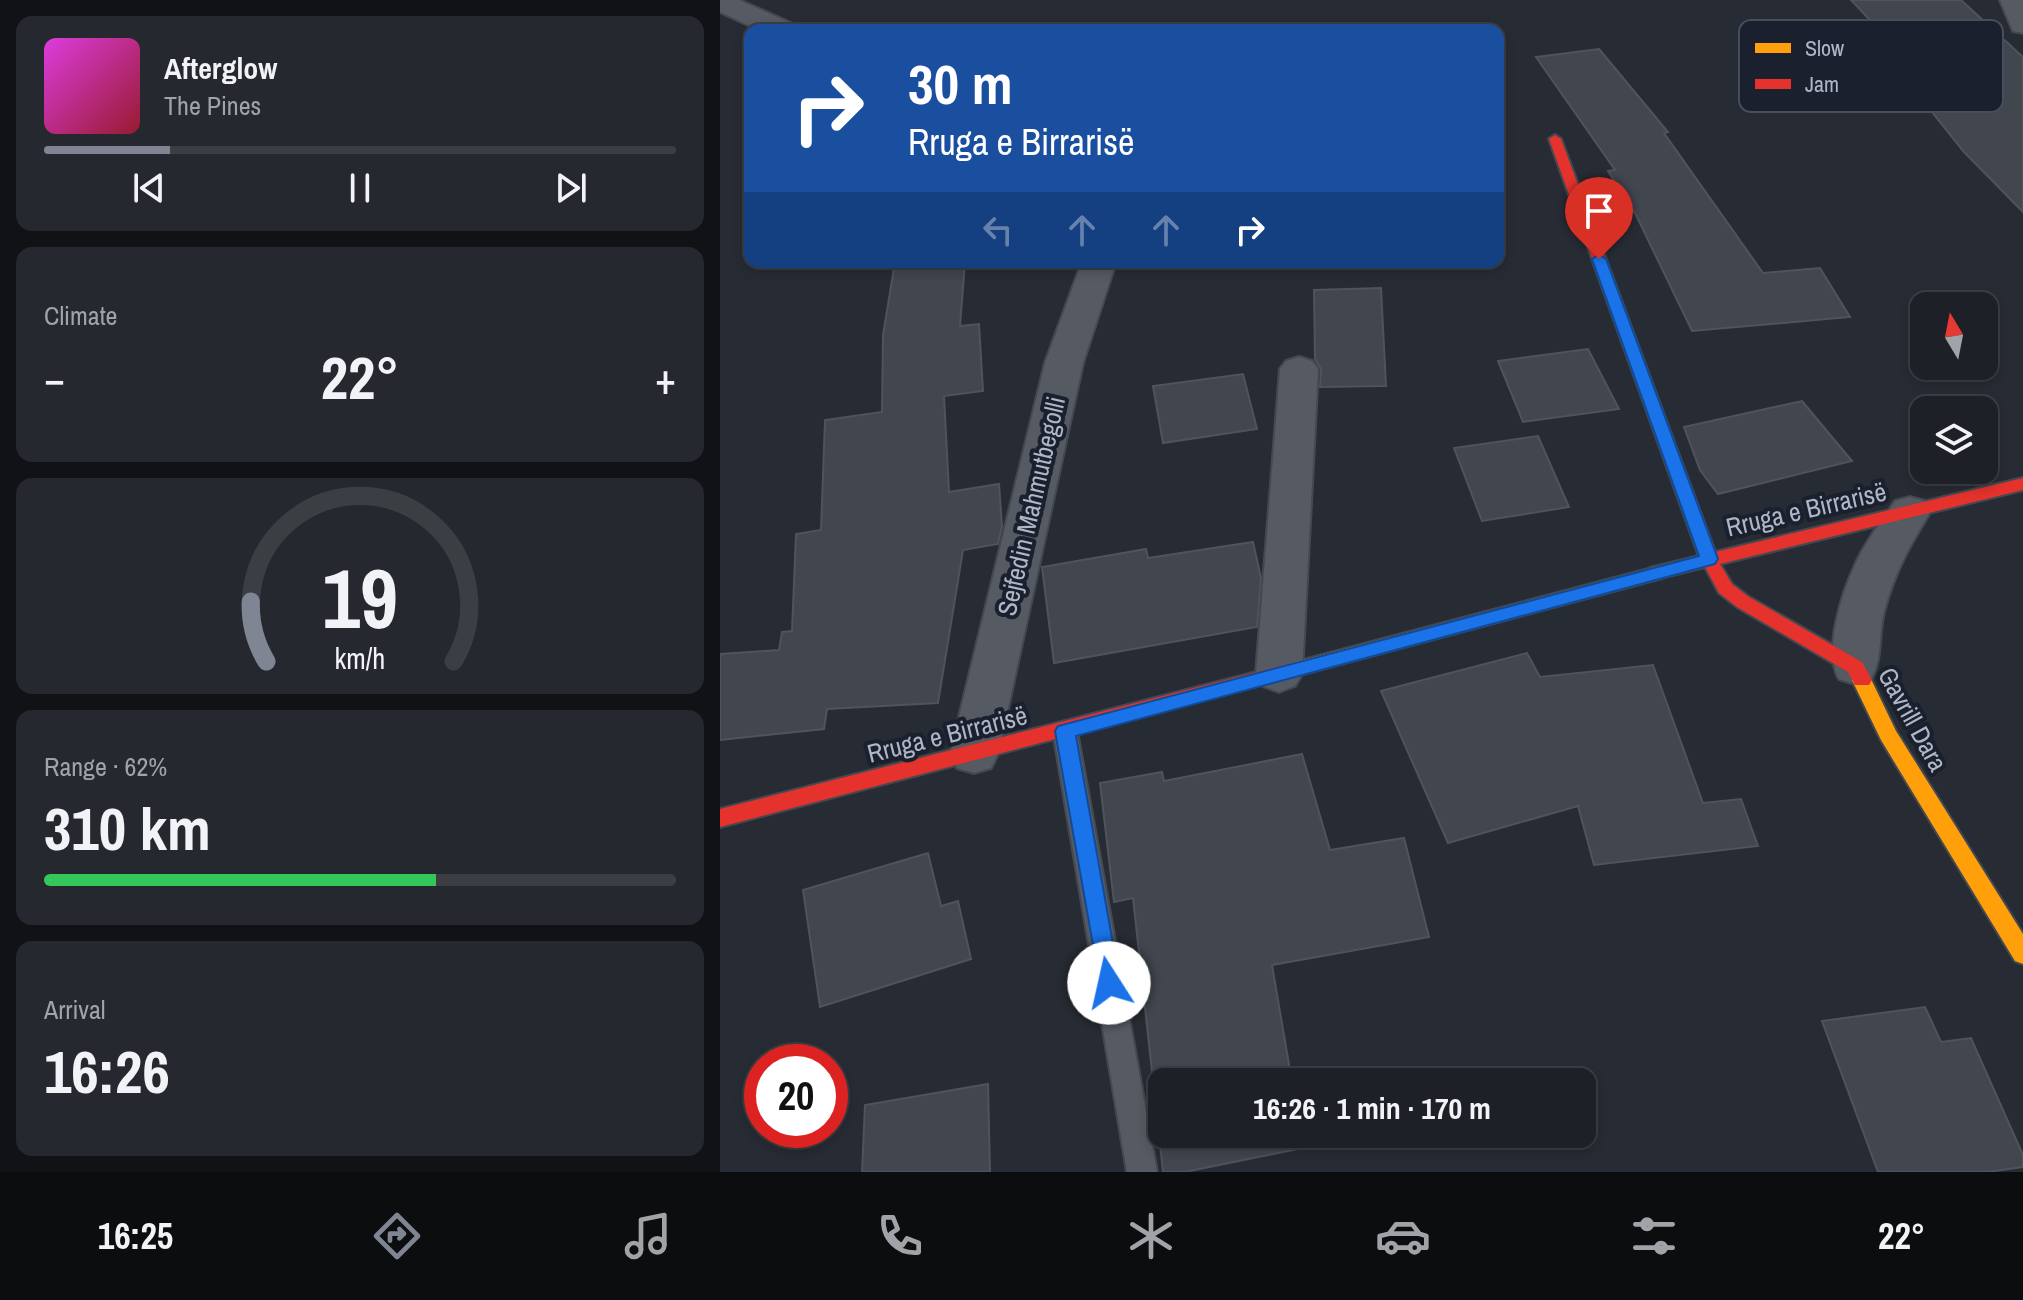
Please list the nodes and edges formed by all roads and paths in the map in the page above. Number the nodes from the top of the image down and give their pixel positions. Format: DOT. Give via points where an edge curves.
graph roads {
  1 [pos="2014,0"];
  2 [pos="720,2"];
  3 [pos="770,24"];
  4 [pos="2023,25"];
  5 [pos="1555,139"];
  6 [pos="1097,268"];
  7 [pos="1299,369"];
  8 [pos="2023,484"];
  9 [pos="1910,511"];
  10 [pos="1709,559"];
  11 [pos="1855,667"];
  12 [pos="1279,674"];
  13 [pos="1065,731"];
  14 [pos="974,754"];
  15 [pos="720,818"];
  16 [pos="2023,954"];
  17 [pos="1142,1172"];
  1 -- 4 [label="street"];
  2 -- 3 [label="street"];
  5 -- 10 [label="street, Gavrill Dara"];
  6 -- 14 [label="street, Sejfedin Mahmutbegolli" via="1064,363"];
  7 -- 12 [label="street"];
  8 -- 9 [label="street, Rruga e Birrarisë"];
  9 -- 10 [label="street, Rruga e Birrarisë"];
  9 -- 11 [label="street" via="1877,564 1860,616"];
  10 -- 11 [label="street, Gavrill Dara" via="1725,588 1743,602"];
  10 -- 12 [label="street, Rruga e Birrarisë"];
  11 -- 16 [label="street, Gavrill Dara" via="1888,735"];
  12 -- 13 [label="street, Rruga e Birrarisë"];
  13 -- 14 [label="street, Rruga e Birrarisë"];
  13 -- 17 [label="lane"];
  14 -- 15 [label="street, Rruga e Birrarisë"];
}
